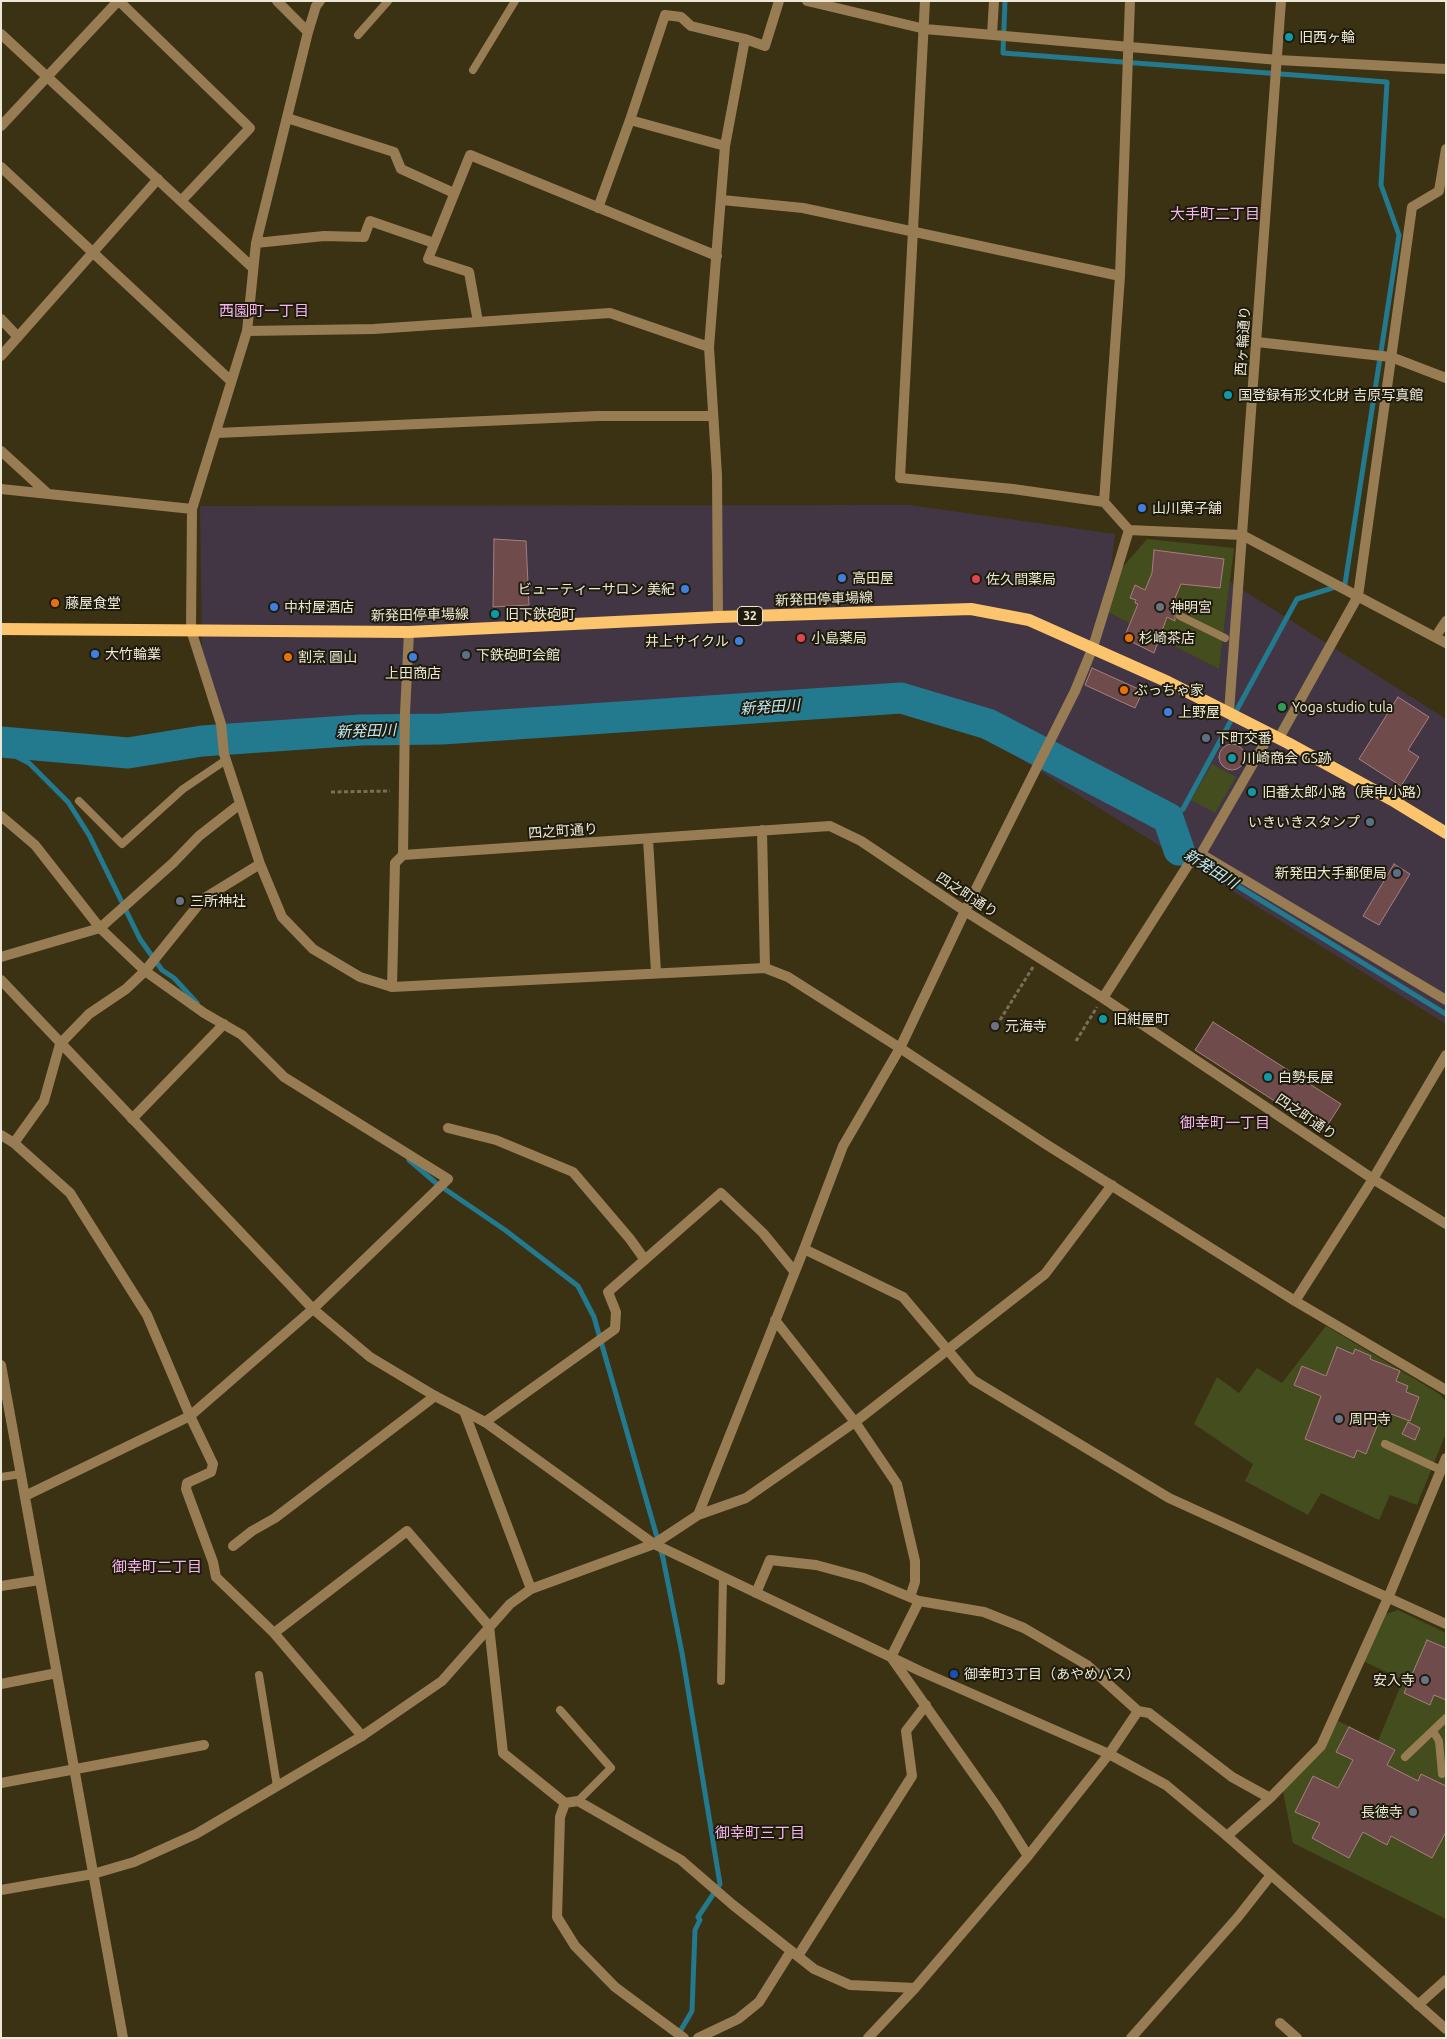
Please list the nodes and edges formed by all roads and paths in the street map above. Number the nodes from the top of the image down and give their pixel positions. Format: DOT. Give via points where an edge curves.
graph roads {
  1 [pos="118,1"];
  2 [pos="277,1"];
  3 [pos="320,1"];
  4 [pos="388,1"];
  5 [pos="516,1"];
  6 [pos="779,1"];
  7 [pos="807,1"];
  8 [pos="926,1"];
  9 [pos="994,1"];
  10 [pos="1130,1"];
  11 [pos="1281,1"];
  12 [pos="925,29"];
  13 [pos="308,32"];
  14 [pos="1,34"];
  15 [pos="358,35"];
  16 [pos="992,35"];
  17 [pos="745,39"];
  18 [pos="1129,48"];
  19 [pos="1278,60"];
  20 [pos="1446,68"];
  21 [pos="473,70"];
  22 [pos="47,77"];
  23 [pos="287,118"];
  24 [pos="630,120"];
  25 [pos="1,126"];
  26 [pos="725,146"];
  27 [pos="1446,149"];
  28 [pos="1,167"];
  29 [pos="158,179"];
  30 [pos="1442,192"];
  31 [pos="454,193"];
  32 [pos="722,200"];
  33 [pos="181,201"];
  34 [pos="598,208"];
  35 [pos="914,230"];
  36 [pos="256,243"];
  37 [pos="434,243"];
  38 [pos="92,252"];
  39 [pos="717,256"];
  40 [pos="253,268"];
  41 [pos="1120,276"];
  42 [pos="1,320"];
  43 [pos="478,322"];
  44 [pos="248,331"];
  45 [pos="18,337"];
  46 [pos="1257,342"];
  47 [pos="708,347"];
  48 [pos="1,356"];
  49 [pos="1391,357"];
  50 [pos="1446,378"];
  51 [pos="231,381"];
  52 [pos="713,416"];
  53 [pos="216,433"];
  54 [pos="1,451"];
  55 [pos="1,489"];
  56 [pos="47,493"];
  57 [pos="1104,502"];
  58 [pos="192,509"];
  59 [pos="1128,530"];
  60 [pos="1242,535"];
  61 [pos="1358,596"];
  62 [pos="1180,616"];
  63 [pos="718,617"];
  64 [pos="1446,622"];
  65 [pos="1,629"];
  66 [pos="191,630"];
  67 [pos="409,632"];
  68 [pos="1436,636"];
  69 [pos="1225,638"];
  70 [pos="1446,643"];
  71 [pos="1093,647"];
  72 [pos="1229,712"];
  73 [pos="1274,736"];
  74 [pos="225,757"];
  75 [pos="404,791"];
  76 [pos="331,792"];
  77 [pos="79,801"];
  78 [pos="240,804"];
  79 [pos="1,816"];
  80 [pos="762,830"];
  81 [pos="1446,833"];
  82 [pos="648,839"];
  83 [pos="1201,854"];
  84 [pos="403,855"];
  85 [pos="260,864"];
  86 [pos="965,911"];
  87 [pos="100,928"];
  88 [pos="1,957"];
  89 [pos="1038,958"];
  90 [pos="765,968"];
  91 [pos="145,971"];
  92 [pos="656,972"];
  93 [pos="1,980"];
  94 [pos="392,987"];
  95 [pos="1103,998"];
  96 [pos="1446,1000"];
  97 [pos="1000,1020"];
  98 [pos="224,1024"];
  99 [pos="1076,1041"];
  100 [pos="60,1044"];
  101 [pos="900,1048"];
  102 [pos="1446,1055"];
  103 [pos="132,1119"];
  104 [pos="448,1128"];
  105 [pos="1,1135"];
  106 [pos="14,1143"];
  107 [pos="1373,1179"];
  108 [pos="1112,1185"];
  109 [pos="1446,1224"];
  110 [pos="804,1249"];
  111 [pos="645,1260"];
  112 [pos="794,1271"];
  113 [pos="1295,1301"];
  114 [pos="314,1309"];
  115 [pos="775,1320"];
  116 [pos="949,1351"];
  117 [pos="1,1365"];
  118 [pos="1446,1390"];
  119 [pos="435,1396"];
  120 [pos="464,1411"];
  121 [pos="190,1416"];
  122 [pos="485,1422"];
  123 [pos="855,1422"];
  124 [pos="1385,1444"];
  125 [pos="1446,1458"];
  126 [pos="1443,1471"];
  127 [pos="21,1474"];
  128 [pos="1,1477"];
  129 [pos="25,1496"];
  130 [pos="698,1515"];
  131 [pos="654,1544"];
  132 [pos="233,1546"];
  133 [pos="723,1578"];
  134 [pos="39,1580"];
  135 [pos="1,1586"];
  136 [pos="531,1589"];
  137 [pos="756,1593"];
  138 [pos="1388,1598"];
  139 [pos="915,1599"];
  140 [pos="1446,1624"];
  141 [pos="490,1626"];
  142 [pos="274,1633"];
  143 [pos="891,1657"];
  144 [pos="57,1673"];
  145 [pos="259,1675"];
  146 [pos="721,1681"];
  147 [pos="1,1684"];
  148 [pos="926,1705"];
  149 [pos="560,1710"];
  150 [pos="1138,1711"];
  151 [pos="1446,1718"];
  152 [pos="1433,1730"];
  153 [pos="362,1736"];
  154 [pos="204,1745"];
  155 [pos="1109,1754"];
  156 [pos="1405,1757"];
  157 [pos="74,1770"];
  158 [pos="1442,1774"];
  159 [pos="1,1783"];
  160 [pos="277,1786"];
  161 [pos="1270,1798"];
  162 [pos="578,1801"];
  163 [pos="565,1803"];
  164 [pos="1227,1836"];
  165 [pos="1028,1856"];
  166 [pos="93,1874"];
  167 [pos="1271,1875"];
  168 [pos="1,1890"];
  169 [pos="794,1954"];
  170 [pos="1446,1980"];
  171 [pos="916,1988"];
  172 [pos="1418,2005"];
  173 [pos="1280,2023"];
  174 [pos="1446,2029"];
  175 [pos="703,2037"];
  176 [pos="123,2038"];
  177 [pos="684,2038"];
  178 [pos="868,2038"];
  179 [pos="1131,2038"];
  180 [pos="1297,2038"];
  1 -- 22 [label="street"];
  1 -- 33 [label="street" via="250,128"];
  2 -- 13 [label="street"];
  3 -- 13 [label="street"];
  4 -- 15 [label="lane"];
  5 -- 21 [label="lane"];
  6 -- 17 [label="street" via="765,46"];
  7 -- 12 [label="street"];
  8 -- 12 [label="street"];
  9 -- 16 [label="street"];
  10 -- 18 [label="street"];
  11 -- 19 [label="street, 西ヶ輪通り"];
  12 -- 16 [label="street"];
  12 -- 35 [label="street"];
  13 -- 23 [label="street"];
  14 -- 22 [label="street"];
  16 -- 18 [label="street"];
  17 -- 24 [label="street" via="691,26 681,17 665,14"];
  17 -- 26 [label="street"];
  18 -- 19 [label="street"];
  18 -- 41 [label="street"];
  19 -- 20 [label="street"];
  19 -- 46 [label="street, 西ヶ輪通り"];
  22 -- 25 [label="street"];
  22 -- 29 [label="street"];
  23 -- 31 [label="street" via="394,152 402,169"];
  23 -- 36 [label="street"];
  24 -- 26 [label="street"];
  24 -- 34 [label="street"];
  26 -- 32 [label="street"];
  27 -- 30 [label="street"];
  28 -- 38 [label="street"];
  29 -- 33 [label="street"];
  29 -- 38 [label="street"];
  30 -- 49 [label="street" via="1412,207"];
  31 -- 34 [label="street" via="470,156"];
  31 -- 37 [label="street"];
  32 -- 35 [label="street" via="803,208"];
  32 -- 39 [label="street"];
  33 -- 40 [label="street"];
  34 -- 39 [label="street"];
  35 -- 41 [label="street"];
  35 -- 57 [label="street" via="900,478"];
  36 -- 37 [label="street" via="324,236 364,237 370,221"];
  36 -- 40 [label="street"];
  37 -- 43 [label="street" via="428,259 469,272"];
  38 -- 45 [label="street"];
  38 -- 51 [label="street"];
  39 -- 47 [label="street"];
  40 -- 44 [label="street"];
  41 -- 57 [label="street"];
  42 -- 45 [label="street"];
  43 -- 44 [label="street" via="374,329"];
  43 -- 47 [label="street" via="610,313"];
  44 -- 51 [label="street"];
  45 -- 48 [label="street"];
  46 -- 49 [label="street"];
  46 -- 60 [label="street, 西ヶ輪通り"];
  47 -- 52 [label="street"];
  49 -- 50 [label="street"];
  49 -- 61 [label="street"];
  51 -- 53 [label="street"];
  52 -- 53 [label="street" via="597,416"];
  52 -- 63 [label="street" via="717,475"];
  53 -- 58 [label="street"];
  54 -- 56 [label="street"];
  55 -- 56 [label="street"];
  56 -- 58 [label="street"];
  57 -- 59 [label="street"];
  58 -- 66 [label="street"];
  59 -- 60 [label="street"];
  59 -- 71 [label="street"];
  60 -- 61 [label="street"];
  60 -- 72 [label="street, 西ヶ輪通り"];
  61 -- 68 [label="street"];
  61 -- 73 [label="street"];
  62 -- 69 [label="lane"];
  63 -- 67 [label="main road, 新発田停車場線 / 32"];
  63 -- 71 [label="main road, 新発田停車場線 / 32" via="971,610 1029,620"];
  64 -- 68 [label="street"];
  65 -- 66 [label="main road, 新発田停車場線 / 32"];
  66 -- 67 [label="main road, 新発田停車場線 / 32"];
  66 -- 74 [label="street" via="221,724"];
  67 -- 75 [label="street"];
  68 -- 70 [label="street"];
  71 -- 72 [label="main road, 新発田停車場線 / 32"];
  71 -- 86 [label="street" via="1075,691"];
  72 -- 73 [label="main road, 新発田停車場線 / 32"];
  73 -- 81 [label="main road, 新発田停車場線 / 32"];
  73 -- 83 [label="street"];
  74 -- 77 [label="lane" via="183,789 122,844"];
  74 -- 78 [label="street"];
  75 -- 76 [label="path"];
  75 -- 84 [label="street"];
  78 -- 85 [label="street"];
  78 -- 87 [label="street" via="199,836"];
  79 -- 87 [label="street" via="35,845"];
  80 -- 82 [label="street, 四之町通り"];
  80 -- 86 [label="street, 四之町通り" via="830,826 861,841"];
  80 -- 90 [label="street"];
  82 -- 84 [label="street, 四之町通り"];
  82 -- 92 [label="street"];
  83 -- 95 [label="street" via="1188,865"];
  83 -- 96 [label="street"];
  84 -- 94 [label="street" via="395,863"];
  85 -- 91 [label="street" via="204,899"];
  85 -- 94 [label="street" via="282,917 313,949 360,977"];
  86 -- 89 [label="street, 四之町通り"];
  86 -- 101 [label="street"];
  87 -- 88 [label="street"];
  87 -- 91 [label="street"];
  89 -- 95 [label="street, 四之町通り"];
  89 -- 97 [label="path"];
  90 -- 92 [label="street"];
  90 -- 101 [label="street" via="788,977"];
  91 -- 98 [label="street"];
  91 -- 100 [label="street" via="126,989 89,1014"];
  92 -- 94 [label="street"];
  93 -- 100 [label="street"];
  95 -- 99 [label="path"];
  95 -- 107 [label="street, 四之町通り"];
  98 -- 103 [label="street"];
  98 -- 114 [label="street" via="242,1035 284,1077 448,1179"];
  100 -- 103 [label="street"];
  100 -- 106 [label="street" via="44,1101"];
  101 -- 108 [label="street"];
  101 -- 110 [label="street" via="843,1146"];
  102 -- 107 [label="street"];
  103 -- 114 [label="street"];
  104 -- 111 [label="street" via="496,1140 573,1172"];
  105 -- 106 [label="street"];
  106 -- 121 [label="street" via="70,1194 147,1315"];
  107 -- 109 [label="street, 四之町通り"];
  107 -- 113 [label="street"];
  108 -- 113 [label="street"];
  108 -- 116 [label="street" via="1045,1274"];
  110 -- 112 [label="street"];
  110 -- 116 [label="street" via="903,1297"];
  111 -- 112 [label="street" via="721,1193 763,1232"];
  111 -- 122 [label="street" via="608,1292 616,1312 615,1329"];
  112 -- 115 [label="street"];
  113 -- 118 [label="street"];
  114 -- 119 [label="street" via="370,1357"];
  114 -- 121 [label="street"];
  115 -- 123 [label="street"];
  115 -- 130 [label="street"];
  116 -- 123 [label="street"];
  116 -- 138 [label="street" via="972,1380 1169,1498"];
  117 -- 127 [label="street"];
  119 -- 120 [label="street"];
  119 -- 132 [label="street"];
  120 -- 122 [label="street"];
  120 -- 136 [label="street"];
  121 -- 129 [label="street"];
  121 -- 142 [label="street" via="213,1464 211,1472 186,1482 186,1489 216,1577"];
  122 -- 131 [label="street"];
  123 -- 130 [label="street" via="746,1498"];
  123 -- 139 [label="street" via="897,1484 914,1561"];
  124 -- 126 [label="lane"];
  125 -- 126 [label="street"];
  126 -- 138 [label="street"];
  127 -- 128 [label="lane"];
  127 -- 129 [label="street"];
  129 -- 134 [label="street"];
  130 -- 131 [label="street"];
  131 -- 133 [label="street"];
  131 -- 136 [label="street"];
  133 -- 137 [label="street"];
  133 -- 146 [label="lane"];
  134 -- 135 [label="street"];
  134 -- 144 [label="street"];
  136 -- 141 [label="street" via="510,1604"];
  137 -- 139 [label="street" via="770,1560 824,1567 864,1578"];
  137 -- 143 [label="street"];
  138 -- 140 [label="street"];
  138 -- 161 [label="street" via="1321,1746"];
  139 -- 143 [label="street"];
  139 -- 150 [label="street" via="984,1612 1024,1628 1087,1665"];
  141 -- 142 [label="street" via="407,1531"];
  141 -- 153 [label="street" via="442,1681"];
  141 -- 163 [label="street" via="503,1753"];
  142 -- 153 [label="street"];
  143 -- 148 [label="street"];
  143 -- 155 [label="street"];
  144 -- 147 [label="street"];
  144 -- 157 [label="street"];
  145 -- 160 [label="lane"];
  148 -- 165 [label="street"];
  148 -- 169 [label="street" via="906,1731 912,1776"];
  149 -- 162 [label="lane" via="611,1768"];
  150 -- 155 [label="street"];
  150 -- 161 [label="street" via="1149,1714 1232,1776"];
  151 -- 152 [label="lane"];
  152 -- 156 [label="lane"];
  152 -- 158 [label="lane" via="1439,1741"];
  153 -- 160 [label="street"];
  154 -- 157 [label="street"];
  155 -- 164 [label="street" via="1166,1785"];
  155 -- 165 [label="street"];
  157 -- 159 [label="street"];
  157 -- 166 [label="street"];
  160 -- 166 [label="street" via="196,1834 134,1862"];
  161 -- 164 [label="street"];
  162 -- 163 [label="street"];
  162 -- 169 [label="street" via="681,1860"];
  163 -- 177 [label="street" via="560,1817 557,1917 575,1946 615,1987"];
  164 -- 167 [label="street"];
  165 -- 171 [label="street"];
  166 -- 168 [label="street"];
  166 -- 176 [label="street"];
  167 -- 172 [label="street"];
  167 -- 179 [label="street"];
  169 -- 171 [label="street" via="814,1969 850,1985"];
  169 -- 175 [label="street" via="759,2002 738,2019"];
  170 -- 172 [label="street"];
  171 -- 178 [label="street"];
  172 -- 174 [label="street"];
  173 -- 180 [label="street"];
}
